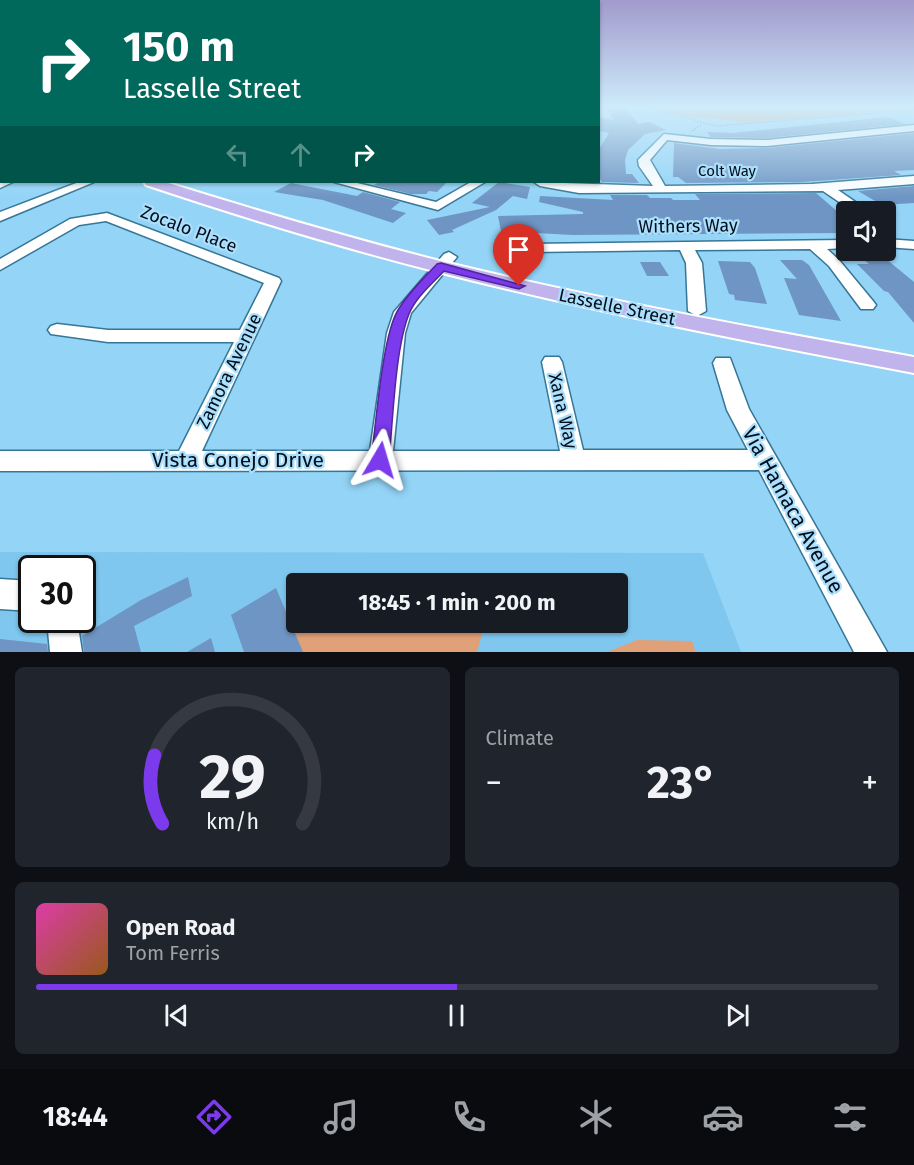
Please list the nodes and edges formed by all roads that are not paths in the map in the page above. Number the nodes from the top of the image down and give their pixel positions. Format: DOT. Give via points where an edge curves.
graph roads {
  1 [pos="831,136"];
  2 [pos="914,180"];
  3 [pos="85,183"];
  4 [pos="155,183"];
  5 [pos="190,183"];
  6 [pos="344,183"];
  7 [pos="477,183"];
  8 [pos="547,183"];
  9 [pos="825,187"];
  10 [pos="661,189"];
  11 [pos="847,201"];
  12 [pos="0,217"];
  13 [pos="813,244"];
  14 [pos="836,244"];
  15 [pos="685,246"];
  16 [pos="530,248"];
  17 [pos="445,262"];
  18 [pos="0,265"];
  19 [pos="273,281"];
  20 [pos="557,294"];
  21 [pos="867,305"];
  22 [pos="697,311"];
  23 [pos="57,330"];
  24 [pos="246,336"];
  25 [pos="914,350"];
  26 [pos="552,362"];
  27 [pos="723,363"];
  28 [pos="914,365"];
  29 [pos="186,460"];
  30 [pos="380,460"];
  31 [pos="765,460"];
  32 [pos="0,461"];
  33 [pos="574,461"];
  34 [pos="0,594"];
  35 [pos="18,595"];
  36 [pos="64,633"];
  37 [pos="66,652"];
  38 [pos="871,652"];
  1 -- 10 [label="street" via="767,143 663,137 644,160"];
  2 -- 9 [label="street, Colt Way"];
  3 -- 12 [label="street"];
  4 -- 17 [label="main road, Lasselle Street" via="298,228"];
  5 -- 17 [label="main road, Lasselle Street"];
  6 -- 7 [label="street" via="438,206"];
  8 -- 10 [label="street, Colt Way" via="597,190"];
  9 -- 10 [label="street, Colt Way"];
  9 -- 11 [label="street"];
  13 -- 14 [label="street, Withers Way"];
  13 -- 15 [label="street, Withers Way"];
  13 -- 21 [label="street"];
  15 -- 16 [label="street, Withers Way"];
  15 -- 22 [label="street" via="694,263"];
  17 -- 20 [label="main road, Lasselle Street"];
  17 -- 22 [label="main road, Lasselle Street"];
  17 -- 30 [label="street" via="403,312 396,333"];
  18 -- 19 [label="street, Zocalo Place" via="75,222 107,218"];
  19 -- 24 [label="street, Zamora Avenue"];
  20 -- 22 [label="main road" via="585,294 669,312"];
  20 -- 28 [label="main road, Lasselle Street" via="662,318"];
  22 -- 25 [label="main road, Lasselle Street"];
  23 -- 24 [label="street" via="108,336"];
  24 -- 29 [label="street, Zamora Avenue"];
  26 -- 33 [label="street, Xana Way"];
  27 -- 31 [label="street, Via Hamaca Avenue" via="738,410"];
  29 -- 30 [label="street, Vista Conejo Drive"];
  29 -- 32 [label="street, Vista Conejo Drive"];
  30 -- 33 [label="street, Vista Conejo Drive"];
  31 -- 33 [label="street, Vista Conejo Drive"];
  31 -- 38 [label="street, Via Hamaca Avenue"];
  34 -- 35 [label="street"];
  36 -- 37 [label="street"];
}
